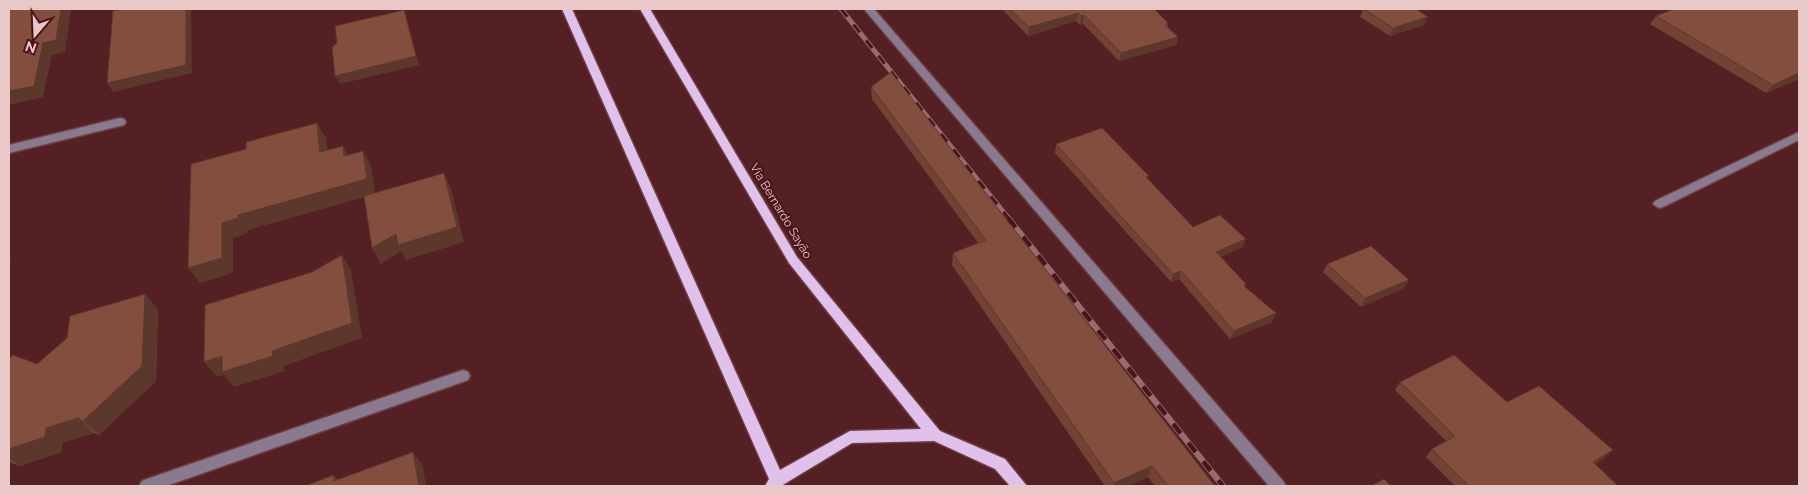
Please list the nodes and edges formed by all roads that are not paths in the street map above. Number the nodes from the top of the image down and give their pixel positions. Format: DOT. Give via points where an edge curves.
graph roads {
  1 [pos="567,9"];
  2 [pos="645,9"];
  3 [pos="869,9"];
  4 [pos="120,122"];
  5 [pos="1799,136"];
  6 [pos="9,150"];
  7 [pos="1659,204"];
  8 [pos="463,376"];
  9 [pos="935,435"];
  10 [pos="775,483"];
  11 [pos="147,486"];
  12 [pos="1019,486"];
  13 [pos="1278,486"];
  1 -- 10 [label="main road"];
  2 -- 9 [label="main road, Via Bernardo Sayão" via="793,260"];
  3 -- 13 [label="street"];
  4 -- 6 [label="street"];
  5 -- 7 [label="street"];
  8 -- 11 [label="street"];
  9 -- 10 [label="main road" via="850,437"];
  9 -- 12 [label="main road" via="1000,464"];
}
